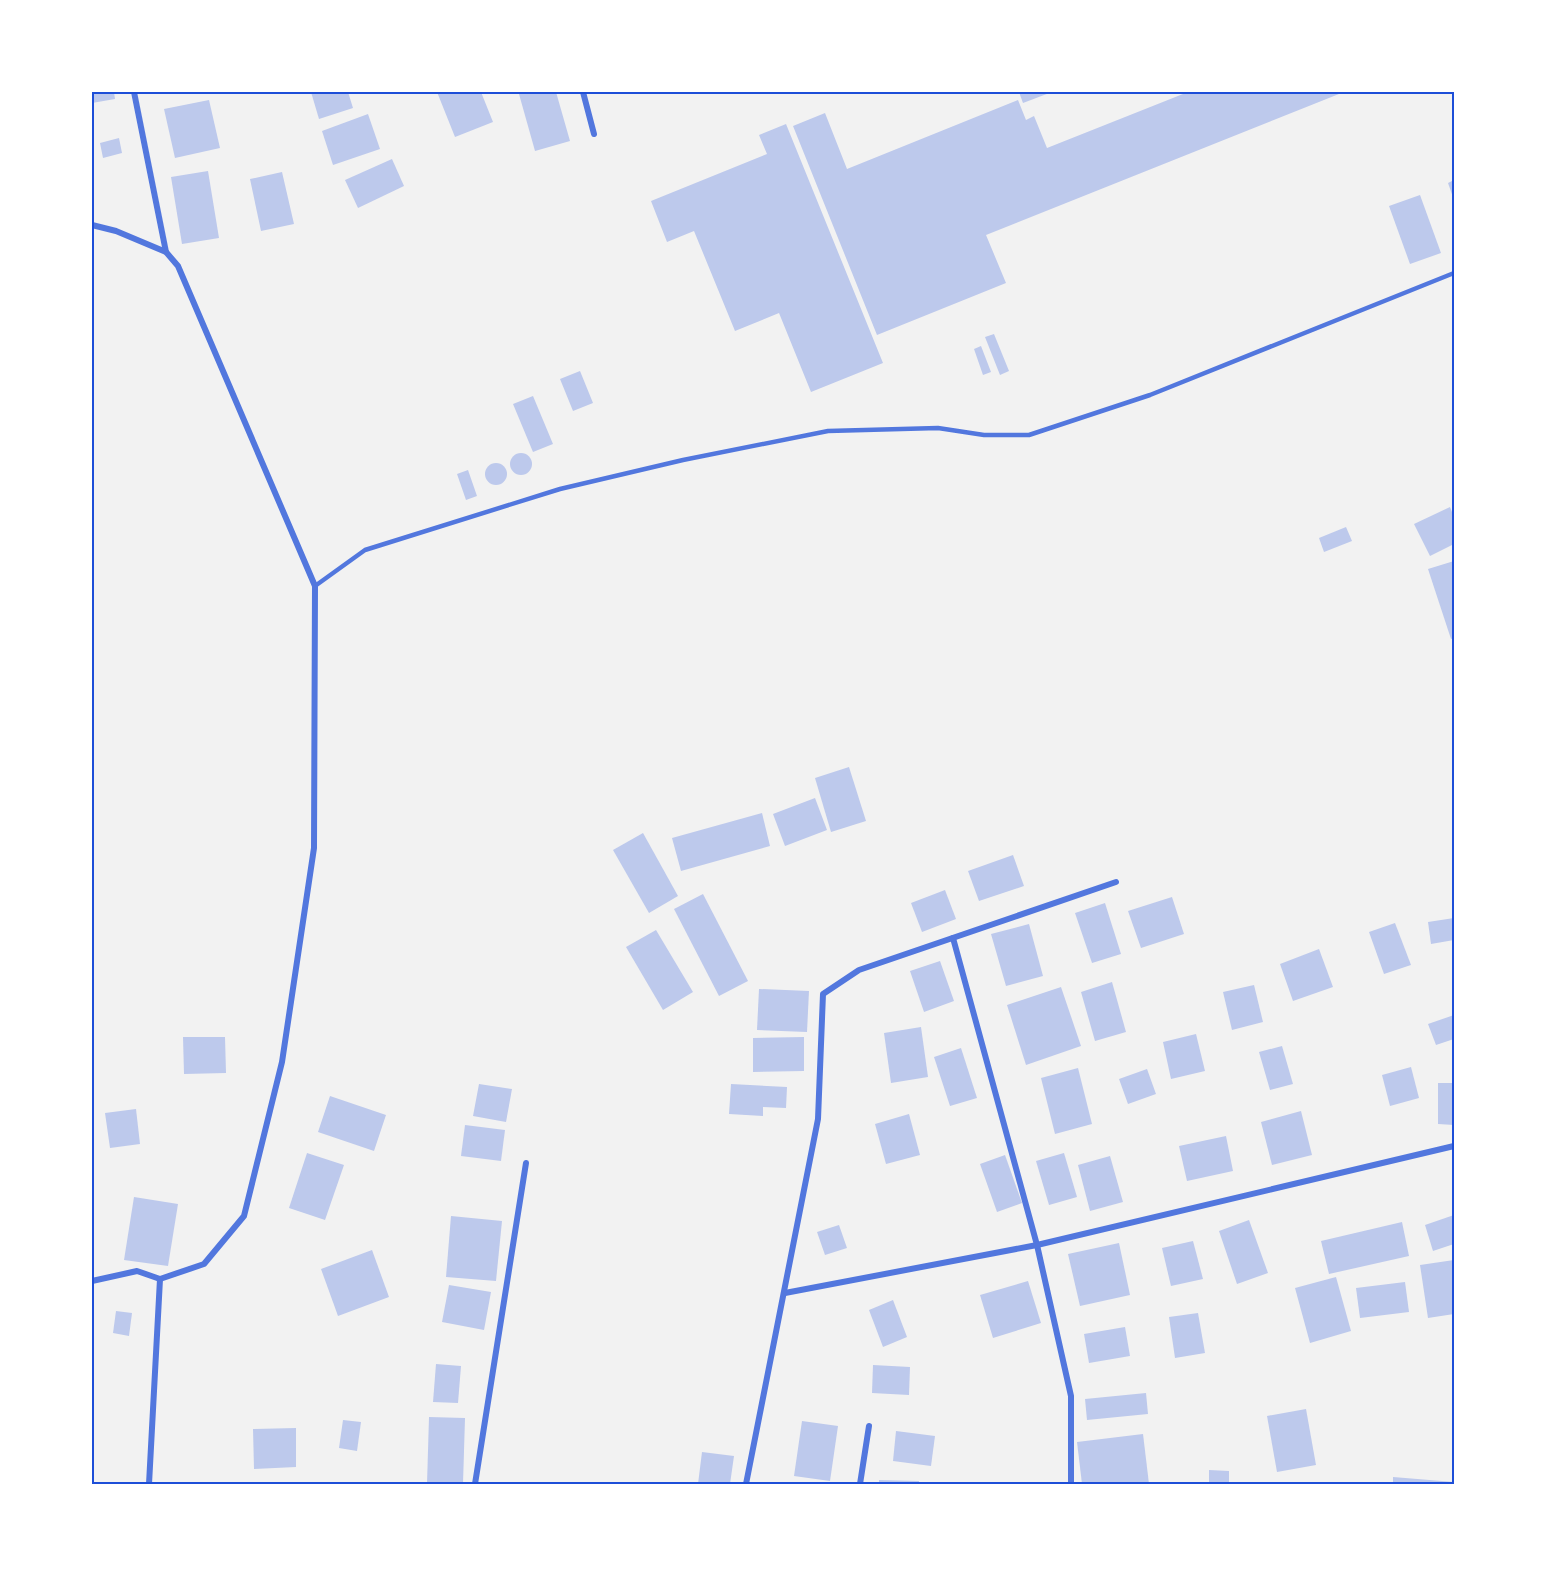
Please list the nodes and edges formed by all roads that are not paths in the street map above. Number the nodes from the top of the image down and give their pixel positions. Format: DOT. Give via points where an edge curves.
graph roads {
  1 [pos="134,92"];
  2 [pos="584,92"];
  3 [pos="594,134"];
  4 [pos="92,225"];
  5 [pos="166,252"];
  6 [pos="1455,273"];
  7 [pos="315,586"];
  8 [pos="1116,882"];
  9 [pos="953,938"];
  10 [pos="1455,1146"];
  11 [pos="526,1163"];
  12 [pos="1037,1245"];
  13 [pos="160,1279"];
  14 [pos="92,1281"];
  15 [pos="785,1293"];
  16 [pos="869,1425"];
  17 [pos="148,1485"];
  18 [pos="475,1485"];
  19 [pos="746,1485"];
  20 [pos="860,1485"];
  21 [pos="1071,1485"];
  1 -- 5 [label="street"];
  2 -- 3 [label="street"];
  4 -- 5 [label="street"];
  5 -- 7 [label="street" via="178,266"];
  6 -- 7 [label="lane" via="1150,395 1029,435 984,435 938,428 828,431 683,460 560,489 375,546"];
  7 -- 13 [label="street" via="314,848 282,1062 244,1216 204,1264"];
  8 -- 9 [label="street"];
  9 -- 12 [label="street"];
  9 -- 15 [label="street" via="859,970 823,994 818,1119"];
  10 -- 12 [label="street"];
  11 -- 18 [label="street"];
  12 -- 15 [label="street"];
  12 -- 21 [label="street" via="1071,1396"];
  13 -- 14 [label="street" via="137,1271"];
  13 -- 17 [label="street"];
  15 -- 19 [label="street"];
  16 -- 20 [label="street"];
}
